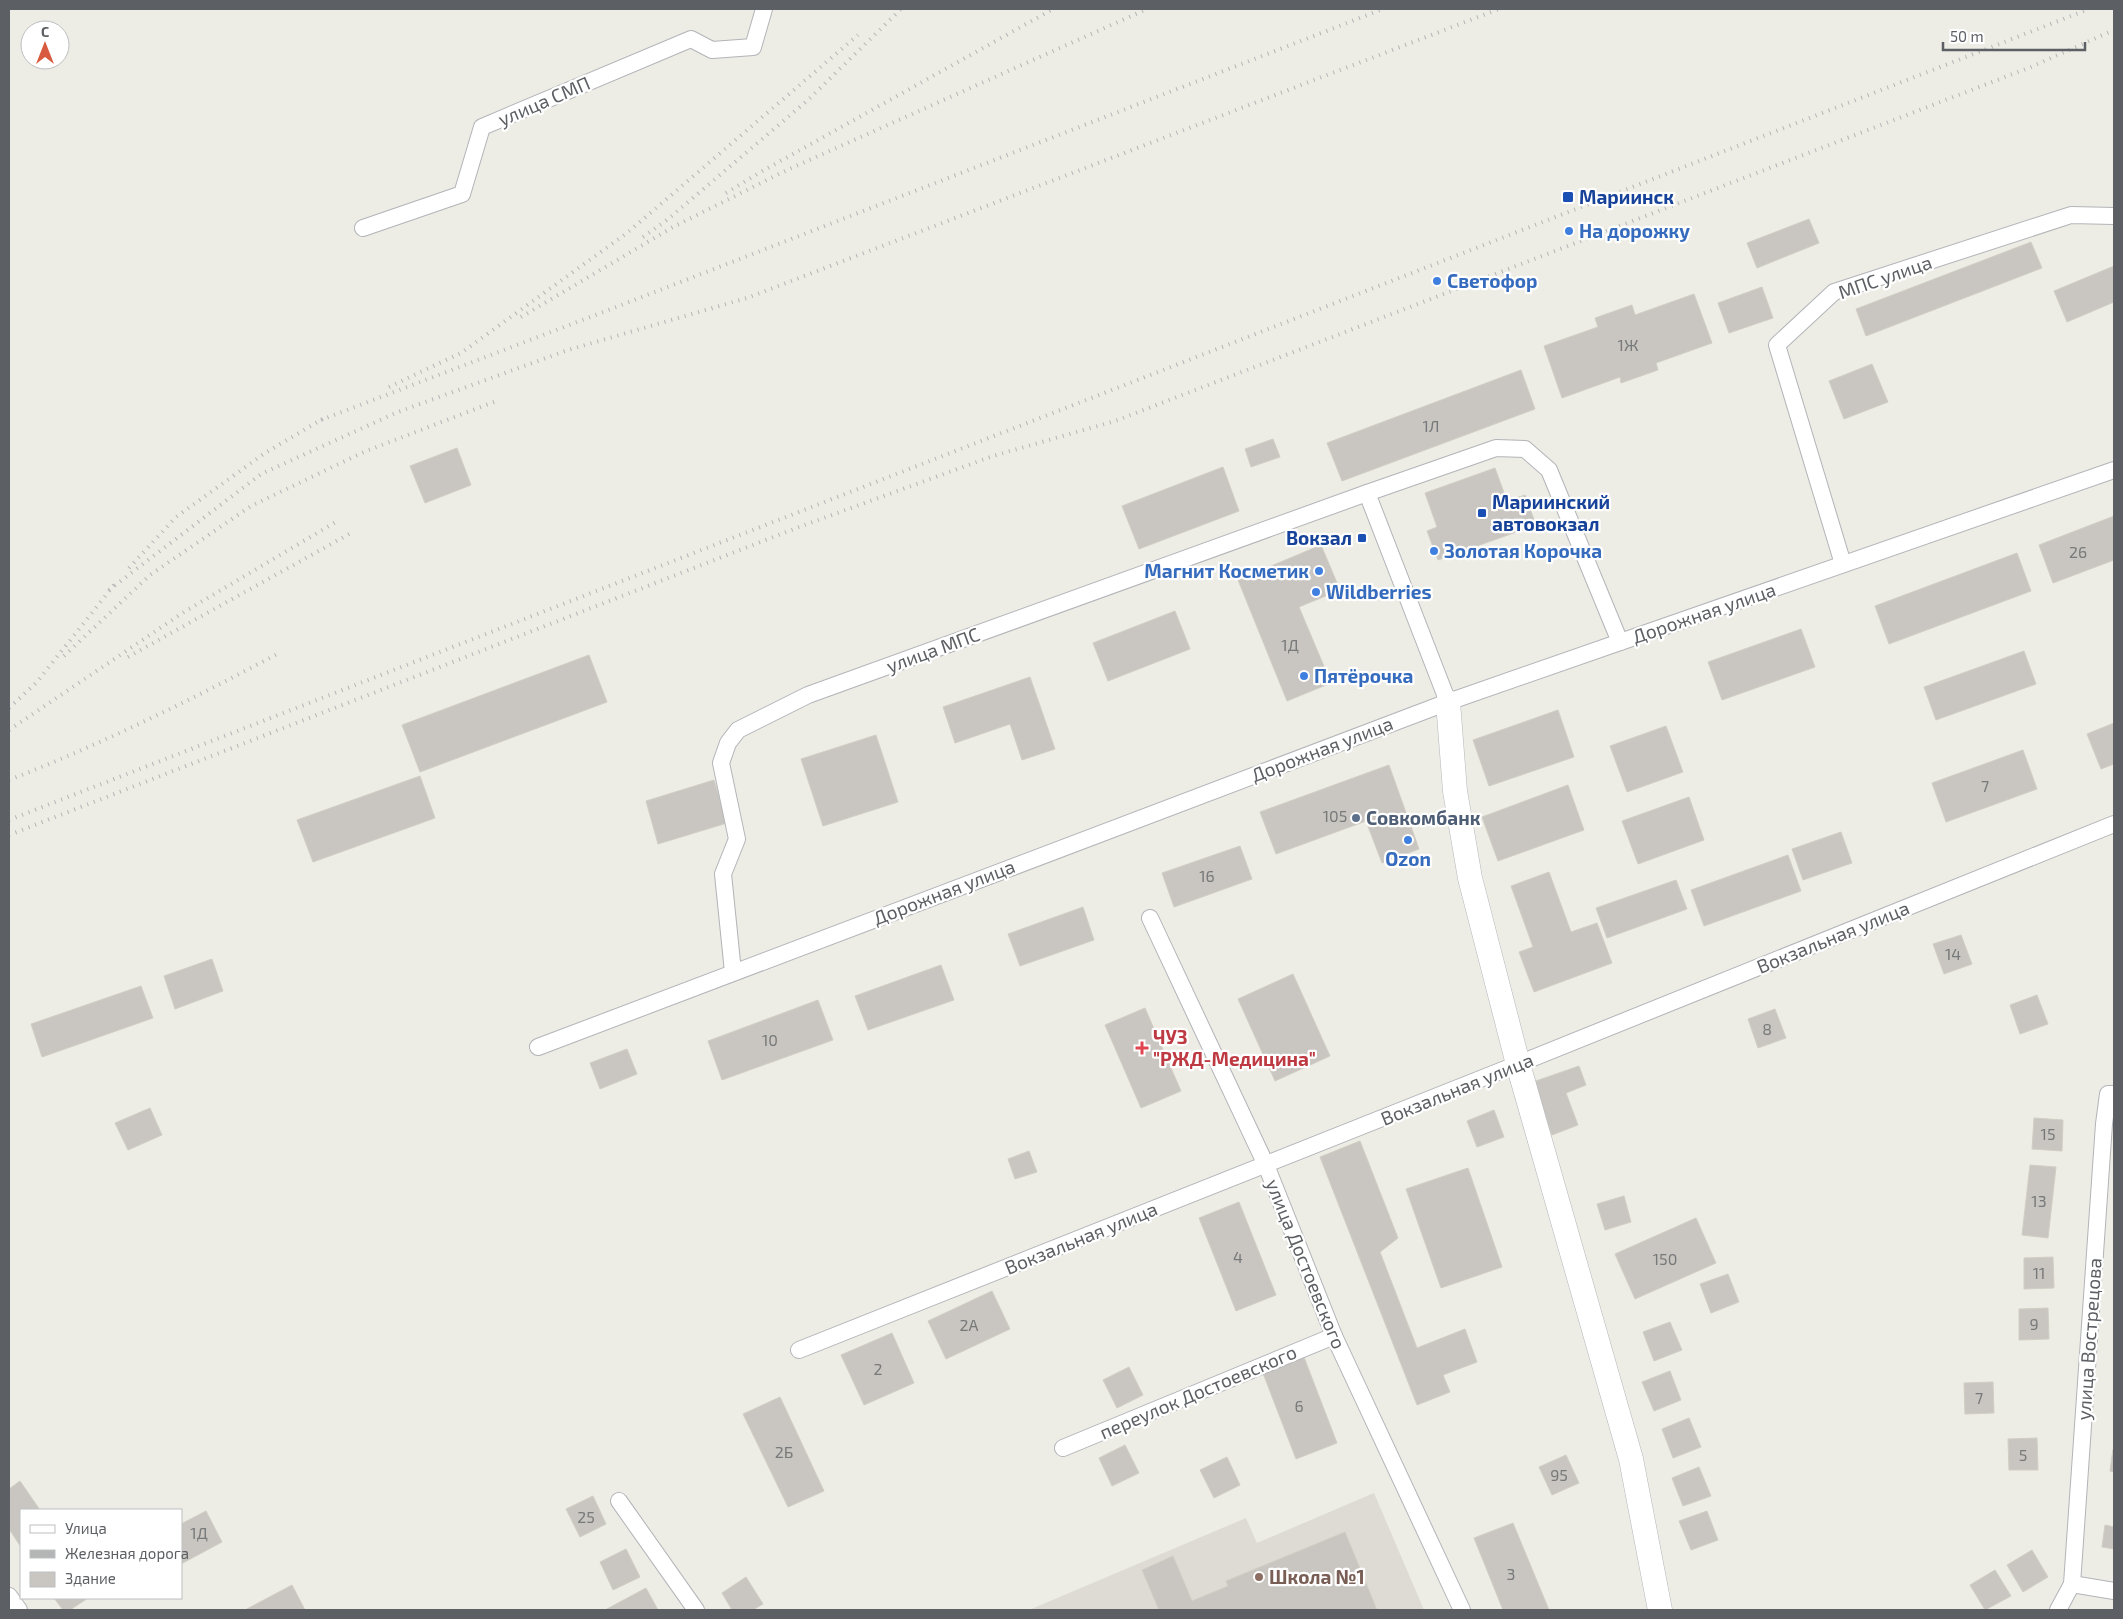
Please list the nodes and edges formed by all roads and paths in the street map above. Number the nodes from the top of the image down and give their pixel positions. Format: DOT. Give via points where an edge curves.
graph roads {
  1 [pos="764,9"];
  2 [pos="2114,216"];
  3 [pos="364,228"];
  4 [pos="2114,470"];
  5 [pos="1367,493"];
  6 [pos="1843,564"];
  7 [pos="1620,642"];
  8 [pos="1448,702"];
  9 [pos="2114,824"];
  10 [pos="1150,918"];
  11 [pos="733,972"];
  12 [pos="538,1047"];
  13 [pos="1518,1064"];
  14 [pos="2111,1094"];
  15 [pos="1266,1165"];
  16 [pos="1334,1336"];
  17 [pos="799,1350"];
  18 [pos="1063,1448"];
  19 [pos="619,1501"];
  20 [pos="2072,1584"];
  21 [pos="2114,1590"];
  22 [pos="9,1596"];
  23 [pos="19,1610"];
  24 [pos="696,1610"];
  25 [pos="1462,1610"];
  26 [pos="1660,1610"];
  27 [pos="2058,1610"];
  1 -- 3 [label="street, улица СМП" via="753,47 712,50 691,39 482,127 462,194"];
  2 -- 6 [label="street, МПС улица" via="2071,215 1834,292 1777,345"];
  4 -- 6 [label="street, Дорожная улица"];
  5 -- 7 [label="street, улица МПС" via="1496,448 1526,449 1549,470"];
  5 -- 8 [label="street"];
  5 -- 11 [label="street, улица МПС" via="808,695 738,730 728,743 721,763 737,838 723,874"];
  6 -- 7 [label="street, Дорожная улица"];
  7 -- 8 [label="street, Дорожная улица"];
  8 -- 11 [label="street, Дорожная улица"];
  8 -- 13 [label="main road" via="1455,791 1470,878"];
  9 -- 13 [label="street, Вокзальная улица"];
  10 -- 15 [label="street, улица Достоевского"];
  11 -- 12 [label="street, Дорожная улица"];
  13 -- 15 [label="street, Вокзальная улица"];
  13 -- 26 [label="main road" via="1631,1459"];
  14 -- 20 [label="street, улица Вострецова" via="2104,1124"];
  15 -- 16 [label="street, улица Достоевского"];
  15 -- 17 [label="street, Вокзальная улица"];
  16 -- 18 [label="street, переулок Достоевского"];
  16 -- 25 [label="street, улица Достоевского"];
  19 -- 24 [label="street"];
  20 -- 21 [label="street"];
  20 -- 27 [label="street"];
  22 -- 23 [label="street"];
}
